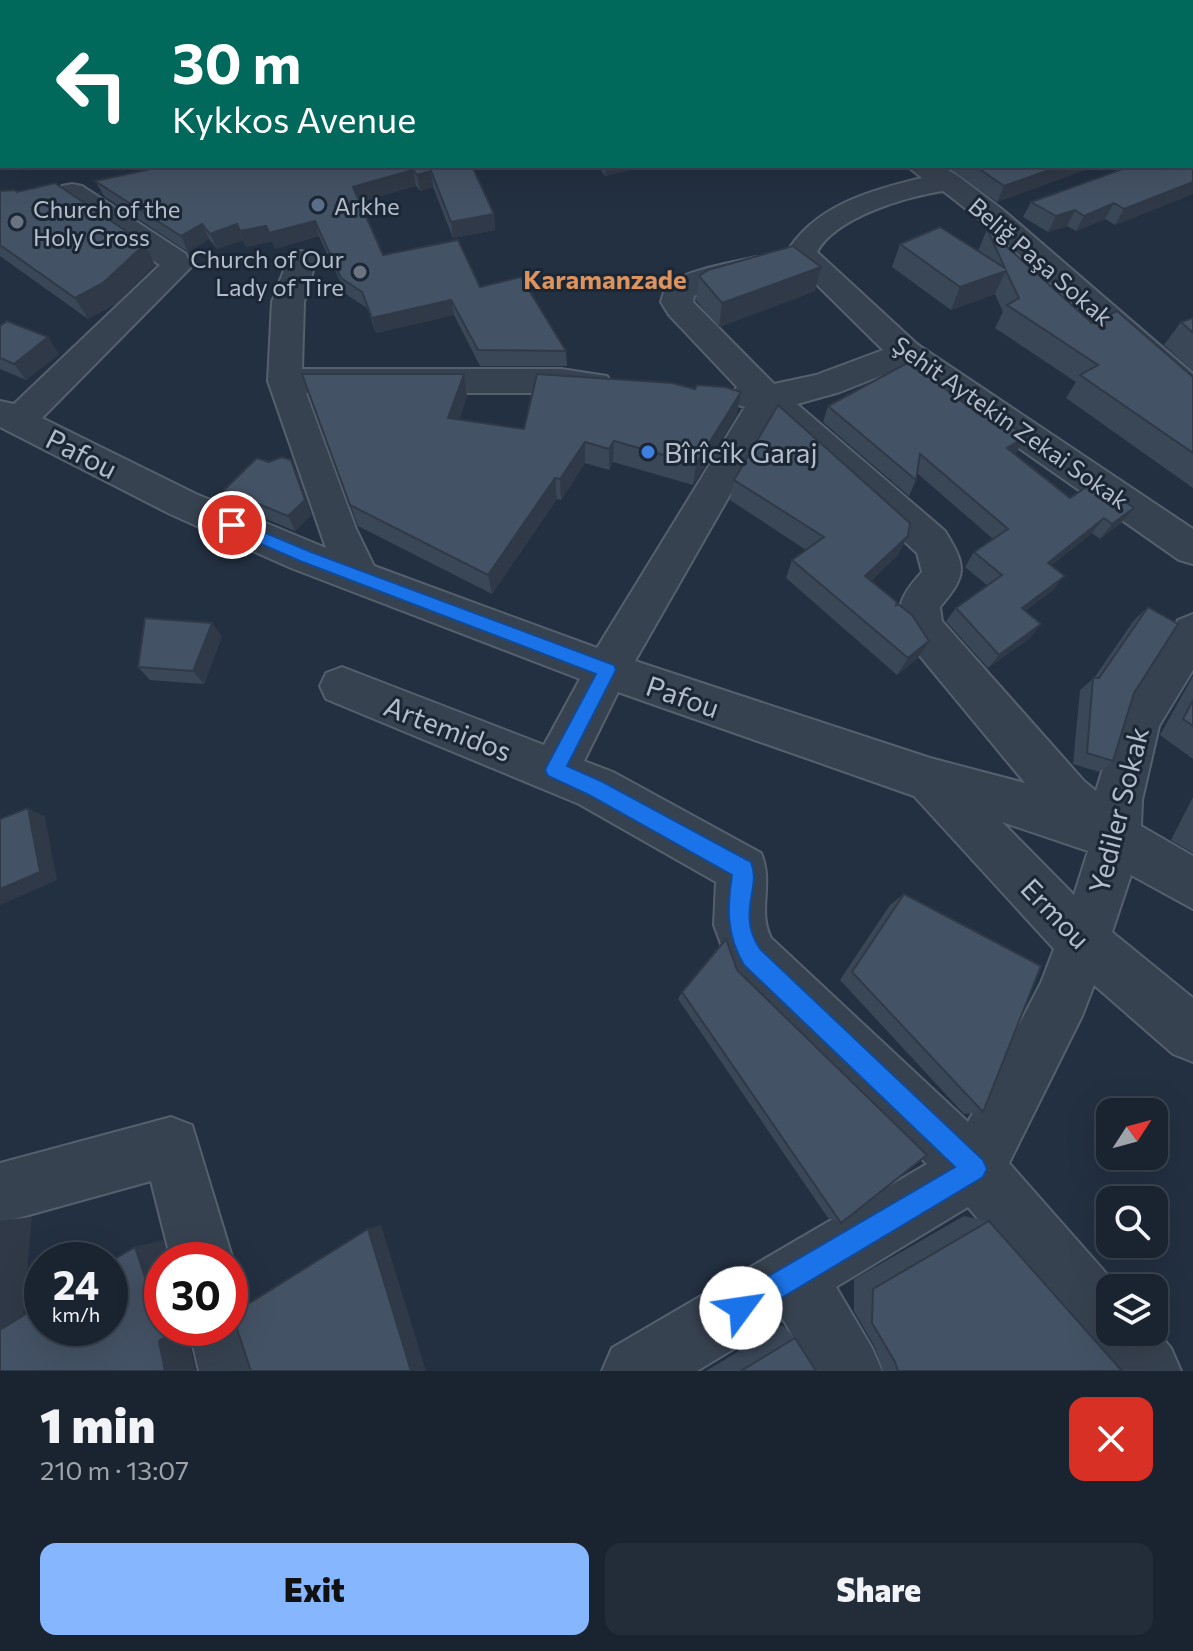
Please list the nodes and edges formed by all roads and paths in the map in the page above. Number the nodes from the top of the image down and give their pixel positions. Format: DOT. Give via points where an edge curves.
graph roads {
  1 [pos="924,168"];
  2 [pos="948,182"];
  3 [pos="104,184"];
  4 [pos="801,254"];
  5 [pos="301,260"];
  6 [pos="906,353"];
  7 [pos="285,381"];
  8 [pos="625,386"];
  9 [pos="1193,393"];
  10 [pos="720,394"];
  11 [pos="768,398"];
  12 [pos="10,417"];
  13 [pos="1193,549"];
  14 [pos="358,576"];
  15 [pos="1193,632"];
  16 [pos="607,670"];
  17 [pos="342,686"];
  18 [pos="555,770"];
  19 [pos="930,780"];
  20 [pos="1116,838"];
  21 [pos="1193,884"];
  22 [pos="1081,940"];
  23 [pos="1193,1034"];
  24 [pos="975,1169"];
  25 [pos="0,1193"];
  26 [pos="197,1242"];
  27 [pos="793,1276"];
  28 [pos="1096,1311"];
  29 [pos="226,1346"];
  30 [pos="1126,1346"];
  31 [pos="232,1371"];
  32 [pos="635,1371"];
  33 [pos="849,1371"];
  34 [pos="1148,1371"];
  1 -- 2 [label="street, Beliğ Paşa Sokak"];
  2 -- 4 [label="street" via="919,185 841,216 806,241"];
  2 -- 9 [label="street, Beliğ Paşa Sokak" via="1007,211"];
  3 -- 12 [label="street" via="56,195 175,260 176,267"];
  4 -- 6 [label="street, Şehit Aytekin Zekai Sokak"];
  4 -- 11 [label="street" via="693,284 680,291 677,302"];
  5 -- 7 [label="street" via="288,302"];
  6 -- 11 [label="street"];
  6 -- 13 [label="street, Şehit Aytekin Zekai Sokak"];
  7 -- 8 [label="street" via="561,381"];
  7 -- 14 [label="street"];
  10 -- 11 [label="street"];
  11 -- 16 [label="street"];
  11 -- 20 [label="street" via="931,542 941,559 942,576 919,606 925,632 1067,797"];
  12 -- 14 [label="street, Pafou" via="183,504"];
  14 -- 16 [label="street, Pafou"];
  15 -- 20 [label="street, Yediler Sokak" via="1138,721 1118,800"];
  16 -- 18 [label="street"];
  16 -- 19 [label="street, Pafou"];
  17 -- 18 [label="street, Artemidos"];
  18 -- 24 [label="street, Artemidos" via="743,870 737,913 752,957"];
  19 -- 20 [label="street, Pafou" via="1035,808"];
  19 -- 22 [label="street, Ermou"];
  20 -- 21 [label="street, Pafou"];
  20 -- 22 [label="street, Yediler Sokak"];
  22 -- 23 [label="street, Ermou"];
  22 -- 24 [label="street, Yediler Sokak" via="1063,997"];
  24 -- 27 [label="street"];
  24 -- 28 [label="street"];
  25 -- 26 [label="street" via="171,1146"];
  27 -- 32 [label="street"];
  27 -- 33 [label="street"];
  29 -- 31 [label="street"];
  30 -- 34 [label="street"];
}
